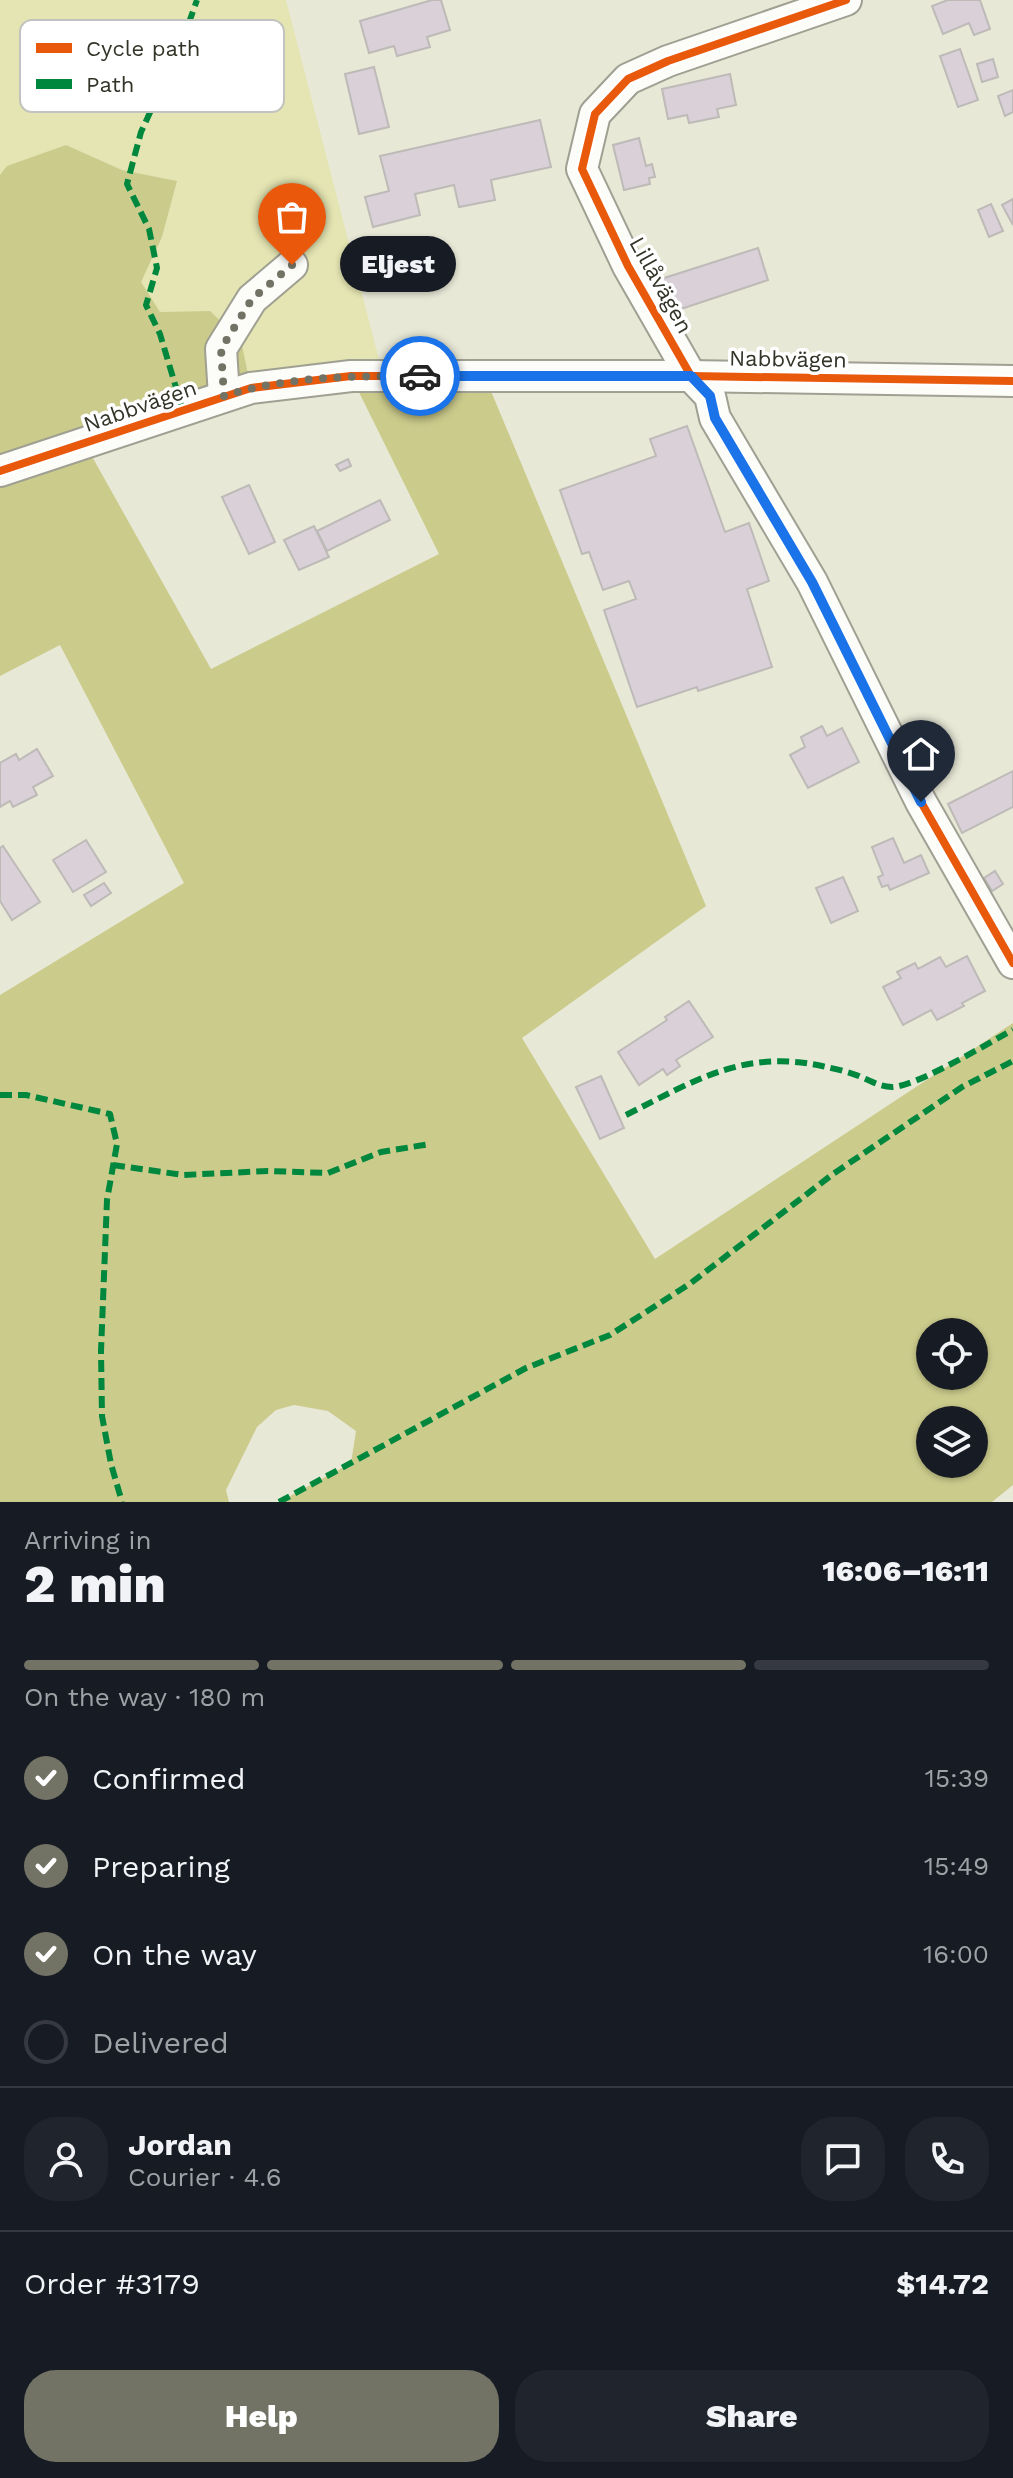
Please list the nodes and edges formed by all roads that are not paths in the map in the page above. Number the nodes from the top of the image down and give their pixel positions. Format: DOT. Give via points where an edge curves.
graph roads {
  1 [pos="846,0"];
  2 [pos="292,265"];
  3 [pos="691,376"];
  4 [pos="1013,381"];
  5 [pos="224,396"];
  6 [pos="0,471"];
  7 [pos="1013,963"];
  1 -- 3 [label="street, Lillåvägen" via="641,73 628,79 595,114 582,169 628,266"];
  2 -- 5 [label="street" via="252,299 221,349"];
  3 -- 4 [label="street, Nabbvägen"];
  3 -- 5 [label="street, Nabbvägen" via="351,376"];
  3 -- 7 [label="street, Lillåvägen" via="710,396 715,418 812,582 921,802"];
  5 -- 6 [label="street, Nabbvägen"];
}
